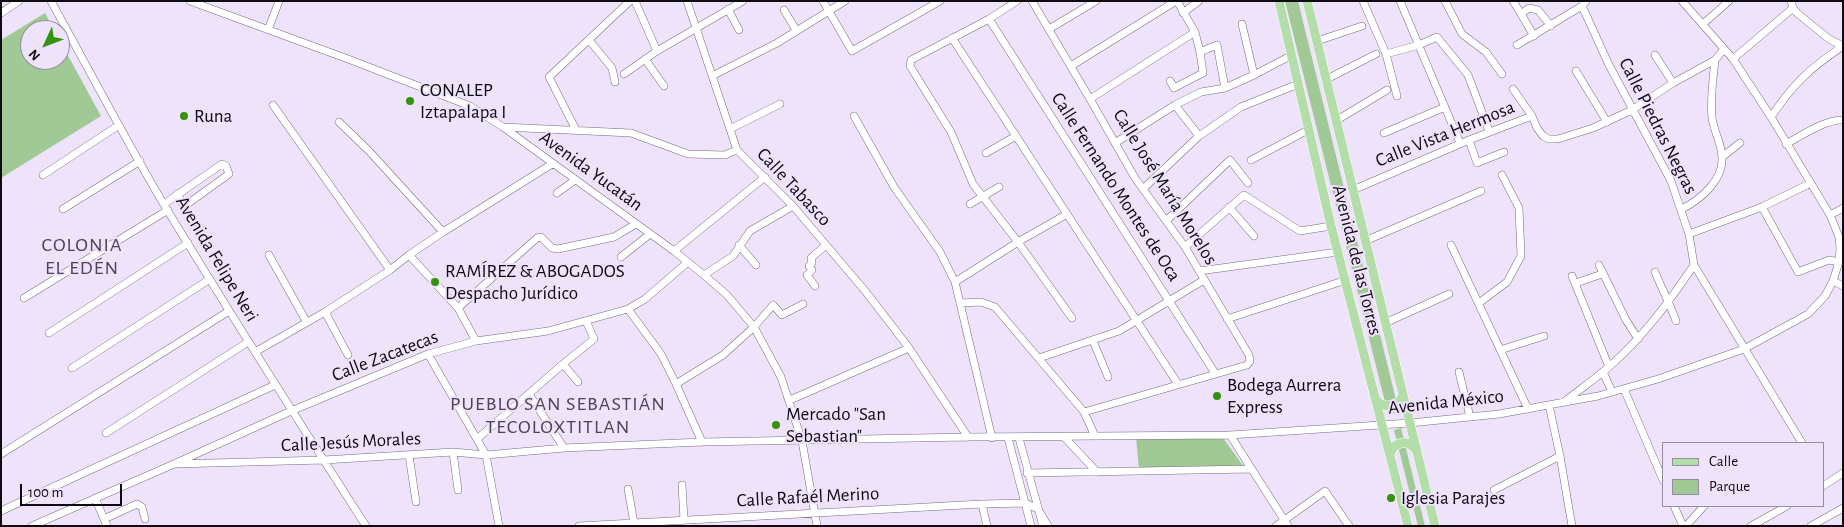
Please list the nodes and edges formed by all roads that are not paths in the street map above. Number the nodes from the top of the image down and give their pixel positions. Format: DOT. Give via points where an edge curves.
graph roads {
  1 [pos="51,1"];
  2 [pos="190,1"];
  3 [pos="207,1"];
  4 [pos="279,1"];
  5 [pos="630,1"];
  6 [pos="636,1"];
  7 [pos="686,1"];
  8 [pos="743,1"];
  9 [pos="823,1"];
  10 [pos="845,1"];
  11 [pos="940,1"];
  12 [pos="1017,1"];
  13 [pos="1032,1"];
  14 [pos="1096,1"];
  15 [pos="1176,1"];
  16 [pos="1199,1"];
  17 [pos="1279,1"];
  18 [pos="1307,1"];
  19 [pos="1363,1"];
  20 [pos="1400,1"];
  21 [pos="1445,1"];
  22 [pos="1513,1"];
  23 [pos="1682,1"];
  24 [pos="1729,1"];
  25 [pos="15,2"];
  26 [pos="1584,4"];
  27 [pos="1792,5"];
  28 [pos="212,9"];
  29 [pos="728,9"];
  30 [pos="784,10"];
  31 [pos="828,12"];
  32 [pos="1,13"];
  33 [pos="1183,13"];
  34 [pos="1521,14"];
  35 [pos="989,18"];
  36 [pos="1242,24"];
  37 [pos="1703,24"];
  38 [pos="1362,26"];
  39 [pos="1551,26"];
  40 [pos="696,28"];
  41 [pos="1049,29"];
  42 [pos="268,30"];
  43 [pos="739,30"];
  44 [pos="796,30"];
  45 [pos="1195,32"];
  46 [pos="1534,36"];
  47 [pos="952,38"];
  48 [pos="589,40"];
  49 [pos="1318,40"];
  50 [pos="1419,45"];
  51 [pos="1517,45"];
  52 [pos="1843,46"];
  53 [pos="1724,49"];
  54 [pos="657,51"];
  55 [pos="1200,52"];
  56 [pos="1376,54"];
  57 [pos="1386,54"];
  58 [pos="1655,54"];
  59 [pos="1292,55"];
  60 [pos="1733,59"];
  61 [pos="645,60"];
  62 [pos="1714,60"];
  63 [pos="1071,66"];
  64 [pos="1576,71"];
  65 [pos="624,74"];
  66 [pos="1502,74"];
  67 [pos="1254,75"];
  68 [pos="712,76"];
  69 [pos="1327,79"];
  70 [pos="1170,81"];
  71 [pos="615,82"];
  72 [pos="1674,83"];
  73 [pos="1298,84"];
  74 [pos="664,86"];
  75 [pos="1225,88"];
  76 [pos="1513,89"];
  77 [pos="1387,90"];
  78 [pos="1397,96"];
  79 [pos="1090,99"];
  80 [pos="780,104"];
  81 [pos="273,105"];
  82 [pos="1175,105"];
  83 [pos="1445,107"];
  84 [pos="1632,110"];
  85 [pos="854,116"];
  86 [pos="1532,116"];
  87 [pos="1771,116"];
  88 [pos="1337,120"];
  89 [pos="1843,120"];
  90 [pos="339,122"];
  91 [pos="1607,122"];
  92 [pos="119,125"];
  93 [pos="503,127"];
  94 [pos="730,129"];
  95 [pos="576,130"];
  96 [pos="1308,130"];
  97 [pos="1489,131"];
  98 [pos="1384,133"];
  99 [pos="1016,136"];
  100 [pos="1199,136"];
  101 [pos="1468,140"];
  102 [pos="1115,143"];
  103 [pos="1740,143"];
  104 [pos="1460,144"];
  105 [pos="1786,144"];
  106 [pos="737,150"];
  107 [pos="1504,152"];
  108 [pos="986,153"];
  109 [pos="1722,157"];
  110 [pos="1250,160"];
  111 [pos="140,161"];
  112 [pos="552,164"];
  113 [pos="43,175"];
  114 [pos="1502,175"];
  115 [pos="765,177"];
  116 [pos="575,180"];
  117 [pos="1248,183"];
  118 [pos="1811,183"];
  119 [pos="999,188"];
  120 [pos="1143,189"];
  121 [pos="1354,190"];
  122 [pos="1481,191"];
  123 [pos="557,193"];
  124 [pos="177,194"];
  125 [pos="982,197"];
  126 [pos="970,204"];
  127 [pos="166,206"];
  128 [pos="793,206"];
  129 [pos="1229,207"];
  130 [pos="1762,207"];
  131 [pos="1843,208"];
  132 [pos="63,209"];
  133 [pos="1682,209"];
  134 [pos="1067,214"];
  135 [pos="1830,215"];
  136 [pos="1166,220"];
  137 [pos="636,224"];
  138 [pos="1331,226"];
  139 [pos="443,232"];
  140 [pos="650,234"];
  141 [pos="1689,234"];
  142 [pos="1254,236"];
  143 [pos="1018,242"];
  144 [pos="1365,242"];
  145 [pos="188,243"];
  146 [pos="739,245"];
  147 [pos="826,245"];
  148 [pos="1451,245"];
  149 [pos="1184,247"];
  150 [pos="674,251"];
  151 [pos="1338,252"];
  152 [pos="269,255"];
  153 [pos="409,255"];
  154 [pos="621,257"];
  155 [pos="1841,261"];
  156 [pos="688,262"];
  157 [pos="756,265"];
  158 [pos="1599,265"];
  159 [pos="1694,265"];
  160 [pos="390,270"];
  161 [pos="1199,271"];
  162 [pos="1655,272"];
  163 [pos="1602,274"];
  164 [pos="704,275"];
  165 [pos="1572,276"];
  166 [pos="210,280"];
  167 [pos="1204,280"];
  168 [pos="1346,280"];
  169 [pos="1833,281"];
  170 [pos="955,282"];
  171 [pos="1576,283"];
  172 [pos="815,286"];
  173 [pos="1843,286"];
  174 [pos="1449,294"];
  175 [pos="24,298"];
  176 [pos="1170,301"];
  177 [pos="1669,301"];
  178 [pos="960,303"];
  179 [pos="1479,303"];
  180 [pos="803,304"];
  181 [pos="458,308"];
  182 [pos="628,309"];
  183 [pos="229,311"];
  184 [pos="325,312"];
  185 [pos="1072,318"];
  186 [pos="1227,319"];
  187 [pos="306,321"];
  188 [pos="586,321"];
  189 [pos="1137,321"];
  190 [pos="1676,321"];
  191 [pos="1386,323"];
  192 [pos="754,328"];
  193 [pos="49,333"];
  194 [pos="1544,336"];
  195 [pos="1638,338"];
  196 [pos="476,341"];
  197 [pos="1093,341"];
  198 [pos="248,342"];
  199 [pos="910,348"];
  200 [pos="1744,349"];
  201 [pos="1500,350"];
  202 [pos="255,352"];
  203 [pos="428,354"];
  204 [pos="348,355"];
  205 [pos="1039,358"];
  206 [pos="563,364"];
  207 [pos="72,368"];
  208 [pos="1606,369"];
  209 [pos="1459,372"];
  210 [pos="1215,373"];
  211 [pos="1108,377"];
  212 [pos="578,382"];
  213 [pos="676,384"];
  214 [pos="1178,384"];
  215 [pos="275,385"];
  216 [pos="1624,390"];
  217 [pos="1612,392"];
  218 [pos="529,394"];
  219 [pos="1403,395"];
  220 [pos="790,400"];
  221 [pos="1376,400"];
  222 [pos="1563,402"];
  223 [pos="1549,405"];
  224 [pos="1528,409"];
  225 [pos="292,410"];
  226 [pos="1084,412"];
  227 [pos="1470,416"];
  228 [pos="1410,423"];
  229 [pos="1383,425"];
  230 [pos="106,433"];
  231 [pos="1095,436"];
  232 [pos="1230,436"];
  233 [pos="968,437"];
  234 [pos="992,438"];
  235 [pos="1008,438"];
  236 [pos="1019,438"];
  237 [pos="1065,438"];
  238 [pos="477,440"];
  239 [pos="802,441"];
  240 [pos="702,442"];
  241 [pos="1801,442"];
  242 [pos="564,448"];
  243 [pos="1416,450"];
  244 [pos="453,452"];
  245 [pos="1,454"];
  246 [pos="1390,454"];
  247 [pos="409,455"];
  248 [pos="486,455"];
  249 [pos="1560,456"];
  250 [pos="324,460"];
  251 [pos="174,464"];
  252 [pos="1251,469"];
  253 [pos="1097,472"];
  254 [pos="1027,473"];
  255 [pos="1843,473"];
  256 [pos="1662,478"];
  257 [pos="1824,482"];
  258 [pos="682,485"];
  259 [pos="628,489"];
  260 [pos="458,490"];
  261 [pos="1494,490"];
  262 [pos="95,498"];
  263 [pos="416,502"];
  264 [pos="1025,503"];
  265 [pos="982,504"];
  266 [pos="1674,507"];
  267 [pos="1703,507"];
  268 [pos="1785,507"];
  269 [pos="1843,508"];
  270 [pos="1038,509"];
  271 [pos="1,511"];
  272 [pos="815,514"];
  273 [pos="1765,518"];
  274 [pos="145,519"];
  275 [pos="684,520"];
  276 [pos="105,522"];
  277 [pos="734,522"];
  278 [pos="634,523"];
  279 [pos="1286,523"];
  280 [pos="32,526"];
  281 [pos="366,526"];
  282 [pos="498,526"];
  283 [pos="579,526"];
  284 [pos="817,526"];
  285 [pos="987,526"];
  286 [pos="1031,526"];
  287 [pos="1043,526"];
  288 [pos="1048,526"];
  289 [pos="1276,526"];
  290 [pos="1349,526"];
  291 [pos="1408,526"];
  292 [pos="1435,526"];
  293 [pos="1572,526"];
  294 [pos="1684,526"];
  295 [pos="1751,526"];
  296 [pos="1770,526"];
  297 [pos="1811,526"];
  1 -- 92 [label="street, Avenida Felipe Neri"];
  2 -- 28 [label="street, Avenida Yucatán"];
  3 -- 28 [label="street"];
  4 -- 42 [label="street"];
  5 -- 48 [label="street"];
  6 -- 54 [label="street"];
  7 -- 40 [label="street"];
  8 -- 29 [label="street"];
  9 -- 31 [label="street"];
  10 -- 31 [label="street"];
  11 -- 31 [label="street" via="852,51"];
  12 -- 35 [label="street"];
  13 -- 41 [label="street, Calle José María Morelos"];
  14 -- 41 [label="street"];
  15 -- 33 [label="street"];
  15 -- 63 [label="street"];
  16 -- 33 [label="street"];
  17 -- 59 [label="main road, Avenida de las Torres"];
  18 -- 49 [label="main road, Avenida de las Torres"];
  19 -- 57 [label="street"];
  20 -- 50 [label="street"];
  21 -- 66 [label="street" via="1462,34 1486,52"];
  22 -- 34 [label="street"];
  23 -- 37 [label="street, Avenida México"];
  24 -- 37 [label="street"];
  25 -- 32 [label="street"];
  26 -- 39 [label="street"];
  26 -- 84 [label="street, Calle Piedras Negras"];
  27 -- 52 [label="street" via="1829,39"];
  27 -- 60 [label="street"];
  28 -- 42 [label="street, Avenida Yucatán"];
  29 -- 40 [label="street"];
  29 -- 43 [label="street"];
  30 -- 44 [label="street"];
  31 -- 44 [label="street"];
  33 -- 45 [label="street"];
  34 -- 39 [label="street" via="1529,8 1538,10"];
  34 -- 46 [label="street"];
  35 -- 47 [label="street"];
  35 -- 176 [label="street, Calle Fernando Montes de Oca"];
  36 -- 67 [label="street"];
  37 -- 53 [label="street, Avenida México"];
  38 -- 49 [label="street"];
  39 -- 46 [label="street"];
  40 -- 54 [label="street"];
  40 -- 68 [label="street"];
  41 -- 63 [label="street, Calle José María Morelos"];
  42 -- 93 [label="street, Avenida Yucatán" via="470,106"];
  44 -- 68 [label="street"];
  45 -- 55 [label="street"];
  45 -- 79 [label="street"];
  46 -- 51 [label="street"];
  47 -- 99 [label="street"];
  47 -- 125 [label="street" via="911,60 910,66 951,132 973,184"];
  48 -- 71 [label="street" via="612,68"];
  48 -- 95 [label="street" via="549,77"];
  49 -- 69 [label="main road, Avenida de las Torres"];
  50 -- 57 [label="street"];
  50 -- 83 [label="street"];
  50 -- 97 [label="street" via="1437,37 1468,75"];
  52 -- 87 [label="street" via="1803,75"];
  53 -- 60 [label="street, Avenida México"];
  53 -- 62 [label="street, Calle Vista Hermosa"];
  54 -- 61 [label="street"];
  55 -- 70 [label="street" via="1202,73 1174,88"];
  55 -- 75 [label="street" via="1217,45"];
  56 -- 69 [label="street"];
  57 -- 78 [label="street"];
  58 -- 72 [label="street"];
  59 -- 67 [label="street"];
  59 -- 73 [label="main road, Avenida de las Torres"];
  60 -- 87 [label="street, Avenida México"];
  61 -- 65 [label="street"];
  61 -- 74 [label="street"];
  62 -- 72 [label="street, Calle Vista Hermosa"];
  62 -- 109 [label="street" via="1712,121"];
  63 -- 79 [label="street, Calle José María Morelos"];
  64 -- 91 [label="street"];
  67 -- 75 [label="street"];
  68 -- 94 [label="street"];
  69 -- 88 [label="main road, Avenida de las Torres"];
  72 -- 84 [label="street, Calle Vista Hermosa"];
  73 -- 96 [label="main road, Avenida de las Torres"];
  73 -- 100 [label="street" via="1241,107"];
  75 -- 82 [label="street" via="1201,92"];
  76 -- 86 [label="street"];
  77 -- 88 [label="street"];
  79 -- 102 [label="street, Calle José María Morelos"];
  80 -- 94 [label="street"];
  81 -- 160 [label="street"];
  82 -- 100 [label="street"];
  82 -- 102 [label="street"];
  83 -- 98 [label="street"];
  83 -- 104 [label="street"];
  84 -- 91 [label="street, Calle Vista Hermosa"];
  84 -- 133 [label="street, Calle Piedras Negras" via="1672,181"];
  85 -- 170 [label="street" via="894,188 940,252"];
  86 -- 91 [label="street, Calle Vista Hermosa" via="1537,128 1549,139 1558,139"];
  86 -- 97 [label="street, Calle Vista Hermosa"];
  87 -- 105 [label="street, Avenida México"];
  88 -- 121 [label="main road, Avenida de las Torres"];
  89 -- 105 [label="street" via="1814,128"];
  90 -- 139 [label="street"];
  92 -- 111 [label="street, Avenida Felipe Neri"];
  92 -- 113 [label="street"];
  93 -- 95 [label="street, Calle Tabasco"];
  93 -- 112 [label="street, Avenida Yucatán"];
  94 -- 106 [label="street"];
  95 -- 106 [label="street, Calle Tabasco" via="631,134 688,154 725,155"];
  96 -- 110 [label="street"];
  96 -- 138 [label="main road, Avenida de las Torres"];
  97 -- 101 [label="street, Calle Vista Hermosa"];
  99 -- 108 [label="street"];
  99 -- 134 [label="street"];
  100 -- 120 [label="street"];
  101 -- 104 [label="street, Calle Vista Hermosa"];
  101 -- 107 [label="street" via="1477,163"];
  102 -- 120 [label="street, Calle José María Morelos"];
  103 -- 109 [label="street"];
  104 -- 121 [label="street, Calle Vista Hermosa"];
  105 -- 118 [label="street, Avenida México"];
  106 -- 115 [label="street, Calle Tabasco"];
  109 -- 133 [label="street" via="1710,188"];
  111 -- 127 [label="street, Avenida Felipe Neri"];
  111 -- 132 [label="street"];
  112 -- 116 [label="street, Avenida Yucatán"];
  112 -- 139 [label="street"];
  114 -- 179 [label="street" via="1519,208 1521,256 1507,282"];
  115 -- 128 [label="street, Calle Tabasco"];
  115 -- 150 [label="street"];
  116 -- 123 [label="street"];
  116 -- 137 [label="street, Avenida Yucatán"];
  117 -- 136 [label="street" via="1230,160"];
  118 -- 130 [label="street"];
  118 -- 135 [label="street, Avenida México"];
  119 -- 125 [label="street"];
  120 -- 136 [label="street, Calle José María Morelos"];
  121 -- 144 [label="main road, Avenida de las Torres"];
  122 -- 144 [label="street"];
  124 -- 124 [label="street" via="222,164 226,166 229,174 223,180 186,205"];
  124 -- 127 [label="street"];
  125 -- 126 [label="street"];
  125 -- 143 [label="street"];
  127 -- 145 [label="street, Avenida Felipe Neri"];
  127 -- 175 [label="street"];
  128 -- 146 [label="street" via="750,231"];
  128 -- 147 [label="street, Calle Tabasco"];
  129 -- 138 [label="street" via="1244,195 1300,231"];
  129 -- 142 [label="street"];
  129 -- 149 [label="street"];
  130 -- 141 [label="street"];
  130 -- 155 [label="street" via="1798,272 1829,260"];
  131 -- 135 [label="street"];
  133 -- 141 [label="street, Calle Piedras Negras"];
  134 -- 143 [label="street"];
  134 -- 189 [label="street"];
  135 -- 155 [label="street, Avenida México" via="1839,237"];
  136 -- 149 [label="street, Calle José María Morelos"];
  137 -- 140 [label="street, Avenida Yucatán"];
  137 -- 181 [label="street" via="614,237 558,249 552,248 541,237 537,238"];
  138 -- 151 [label="main road, Avenida de las Torres"];
  139 -- 153 [label="street"];
  140 -- 150 [label="street, Avenida Yucatán"];
  140 -- 154 [label="street"];
  141 -- 159 [label="street, Calle Piedras Negras"];
  143 -- 170 [label="street"];
  143 -- 185 [label="street"];
  144 -- 191 [label="main road, Avenida de las Torres"];
  145 -- 166 [label="street, Avenida Felipe Neri"];
  145 -- 193 [label="street"];
  146 -- 157 [label="street"];
  146 -- 164 [label="street" via="733,256"];
  147 -- 172 [label="street" via="811,258 809,266 812,270 807,275"];
  147 -- 199 [label="street, Calle Tabasco"];
  148 -- 179 [label="street"];
  149 -- 161 [label="street, Calle José María Morelos"];
  150 -- 156 [label="street, Avenida Yucatán"];
  151 -- 161 [label="street"];
  151 -- 168 [label="main road, Avenida de las Torres"];
  152 -- 187 [label="street"];
  153 -- 160 [label="street"];
  153 -- 181 [label="street"];
  155 -- 169 [label="street, Avenida México"];
  156 -- 164 [label="street, Avenida Yucatán"];
  156 -- 182 [label="street, Calle Zacatecas" via="645,299"];
  158 -- 163 [label="street"];
  159 -- 177 [label="street"];
  159 -- 200 [label="street, Calle Piedras Negras"];
  160 -- 184 [label="street"];
  161 -- 167 [label="street, Calle José María Morelos"];
  162 -- 177 [label="street"];
  163 -- 171 [label="street"];
  163 -- 195 [label="street"];
  164 -- 192 [label="street, Avenida Yucatán" via="727,295"];
  165 -- 171 [label="street"];
  166 -- 183 [label="street, Avenida Felipe Neri"];
  166 -- 207 [label="street"];
  167 -- 176 [label="street"];
  167 -- 186 [label="street, Calle José María Morelos"];
  168 -- 186 [label="street"];
  168 -- 221 [label="main road, Avenida de las Torres"];
  169 -- 173 [label="street"];
  169 -- 200 [label="street, Avenida México" via="1825,296 1808,314"];
  170 -- 178 [label="street"];
  171 -- 208 [label="street"];
  174 -- 191 [label="street"];
  176 -- 189 [label="street"];
  176 -- 210 [label="street, Calle Fernando Montes de Oca"];
  177 -- 190 [label="street"];
  177 -- 195 [label="street"];
  178 -- 205 [label="street" via="981,302 995,307"];
  178 -- 234 [label="street"];
  179 -- 201 [label="street"];
  180 -- 192 [label="street" via="782,315 773,305"];
  181 -- 196 [label="street"];
  182 -- 188 [label="street, Calle Zacatecas"];
  182 -- 213 [label="street" via="661,354"];
  183 -- 198 [label="street, Avenida Felipe Neri"];
  183 -- 245 [label="street"];
  184 -- 187 [label="street"];
  184 -- 204 [label="street"];
  186 -- 210 [label="street, Calle José María Morelos" via="1250,361 1247,365"];
  187 -- 202 [label="street"];
  188 -- 196 [label="street, Calle Zacatecas" via="548,331"];
  188 -- 206 [label="street" via="594,339"];
  189 -- 197 [label="street"];
  189 -- 214 [label="street"];
  191 -- 219 [label="main road, Avenida de las Torres"];
  192 -- 213 [label="street" via="723,355"];
  192 -- 220 [label="street, Avenida Yucatán"];
  194 -- 201 [label="street"];
  195 -- 208 [label="street"];
  196 -- 203 [label="street, Calle Zacatecas"];
  197 -- 205 [label="street"];
  197 -- 211 [label="street"];
  198 -- 202 [label="street, Avenida Felipe Neri"];
  198 -- 230 [label="street"];
  199 -- 220 [label="street"];
  199 -- 233 [label="street, Calle Tabasco"];
  200 -- 216 [label="street, Avenida México"];
  200 -- 241 [label="street, Calle Piedras Negras"];
  201 -- 224 [label="street"];
  202 -- 215 [label="street, Avenida Felipe Neri"];
  203 -- 225 [label="street, Calle Zacatecas"];
  203 -- 238 [label="street"];
  205 -- 226 [label="street"];
  206 -- 212 [label="street"];
  206 -- 218 [label="street"];
  208 -- 217 [label="street"];
  208 -- 222 [label="street"];
  209 -- 227 [label="street"];
  210 -- 214 [label="street"];
  213 -- 240 [label="street"];
  214 -- 226 [label="street"];
  215 -- 225 [label="street, Avenida Felipe Neri"];
  215 -- 271 [label="street"];
  216 -- 217 [label="street, Avenida México"];
  216 -- 256 [label="street"];
  217 -- 222 [label="street, Avenida México"];
  218 -- 238 [label="street"];
  218 -- 242 [label="street"];
  219 -- 221 [label="main road" via="1400,401 1390,406"];
  219 -- 228 [label="main road, Avenida de las Torres"];
  220 -- 239 [label="street, Avenida Yucatán"];
  221 -- 229 [label="main road, Avenida de las Torres"];
  222 -- 223 [label="street, Avenida México"];
  223 -- 224 [label="street, Avenida México"];
  223 -- 249 [label="street"];
  224 -- 227 [label="street, Avenida México"];
  225 -- 250 [label="street, Avenida Felipe Neri"];
  225 -- 251 [label="street, Calle Zacatecas"];
  226 -- 231 [label="street"];
  227 -- 228 [label="street, Avenida México"];
  228 -- 229 [label="street, Avenida México"];
  228 -- 243 [label="main road, Avenida de las Torres"];
  229 -- 232 [label="street, Avenida México"];
  229 -- 246 [label="main road, Avenida de las Torres"];
  231 -- 232 [label="street, Avenida México"];
  231 -- 237 [label="street, Avenida México"];
  232 -- 252 [label="street"];
  233 -- 234 [label="street, Calle Jesús Morales"];
  233 -- 239 [label="street, Calle Jesús Morales"];
  234 -- 235 [label="street, Calle Jesús Morales"];
  235 -- 236 [label="street, Avenida México"];
  235 -- 264 [label="street"];
  236 -- 237 [label="street, Avenida México"];
  236 -- 254 [label="street"];
  237 -- 253 [label="street"];
  238 -- 248 [label="street"];
  239 -- 240 [label="street, Calle Jesús Morales"];
  239 -- 272 [label="street, Avenida Yucatán"];
  240 -- 242 [label="street, Calle Jesús Morales"];
  242 -- 248 [label="street, Calle Jesús Morales"];
  243 -- 246 [label="main road" via="1408,443 1402,443 1395,445"];
  243 -- 292 [label="main road, Avenida de las Torres"];
  244 -- 247 [label="street, Calle Jesús Morales"];
  244 -- 248 [label="street, Calle Jesús Morales"];
  244 -- 260 [label="street"];
  246 -- 291 [label="main road, Avenida de las Torres"];
  247 -- 250 [label="street, Calle Jesús Morales"];
  247 -- 263 [label="street"];
  248 -- 282 [label="street"];
  249 -- 261 [label="street"];
  249 -- 293 [label="street"];
  250 -- 251 [label="street, Calle Jesús Morales"];
  250 -- 281 [label="street, Avenida Felipe Neri"];
  251 -- 262 [label="street, Calle Zacatecas"];
  252 -- 253 [label="street"];
  252 -- 279 [label="street"];
  253 -- 254 [label="street"];
  254 -- 270 [label="street"];
  255 -- 257 [label="street"];
  258 -- 275 [label="street"];
  259 -- 278 [label="street"];
  262 -- 276 [label="street"];
  262 -- 280 [label="street, Calle Zacatecas"];
  264 -- 265 [label="street, Calle Rafaél Merino"];
  264 -- 270 [label="street, Calle Rafaél Merino"];
  264 -- 286 [label="street"];
  265 -- 272 [label="street, Calle Rafaél Merino"];
  265 -- 285 [label="street"];
  266 -- 294 [label="street"];
  267 -- 294 [label="street"];
  268 -- 273 [label="street"];
  269 -- 297 [label="street"];
  270 -- 287 [label="street"];
  270 -- 288 [label="street"];
  272 -- 277 [label="street, Calle Rafaél Merino"];
  272 -- 284 [label="street, Avenida Yucatán"];
  273 -- 295 [label="street"];
  273 -- 296 [label="street"];
  274 -- 276 [label="street" via="142,507 137,504"];
  275 -- 277 [label="street, Calle Rafaél Merino"];
  275 -- 278 [label="street, Calle Rafaél Merino"];
  278 -- 283 [label="street, Calle Rafaél Merino"];
  279 -- 289 [label="street"];
  279 -- 290 [label="street" via="1325,492"];
}
